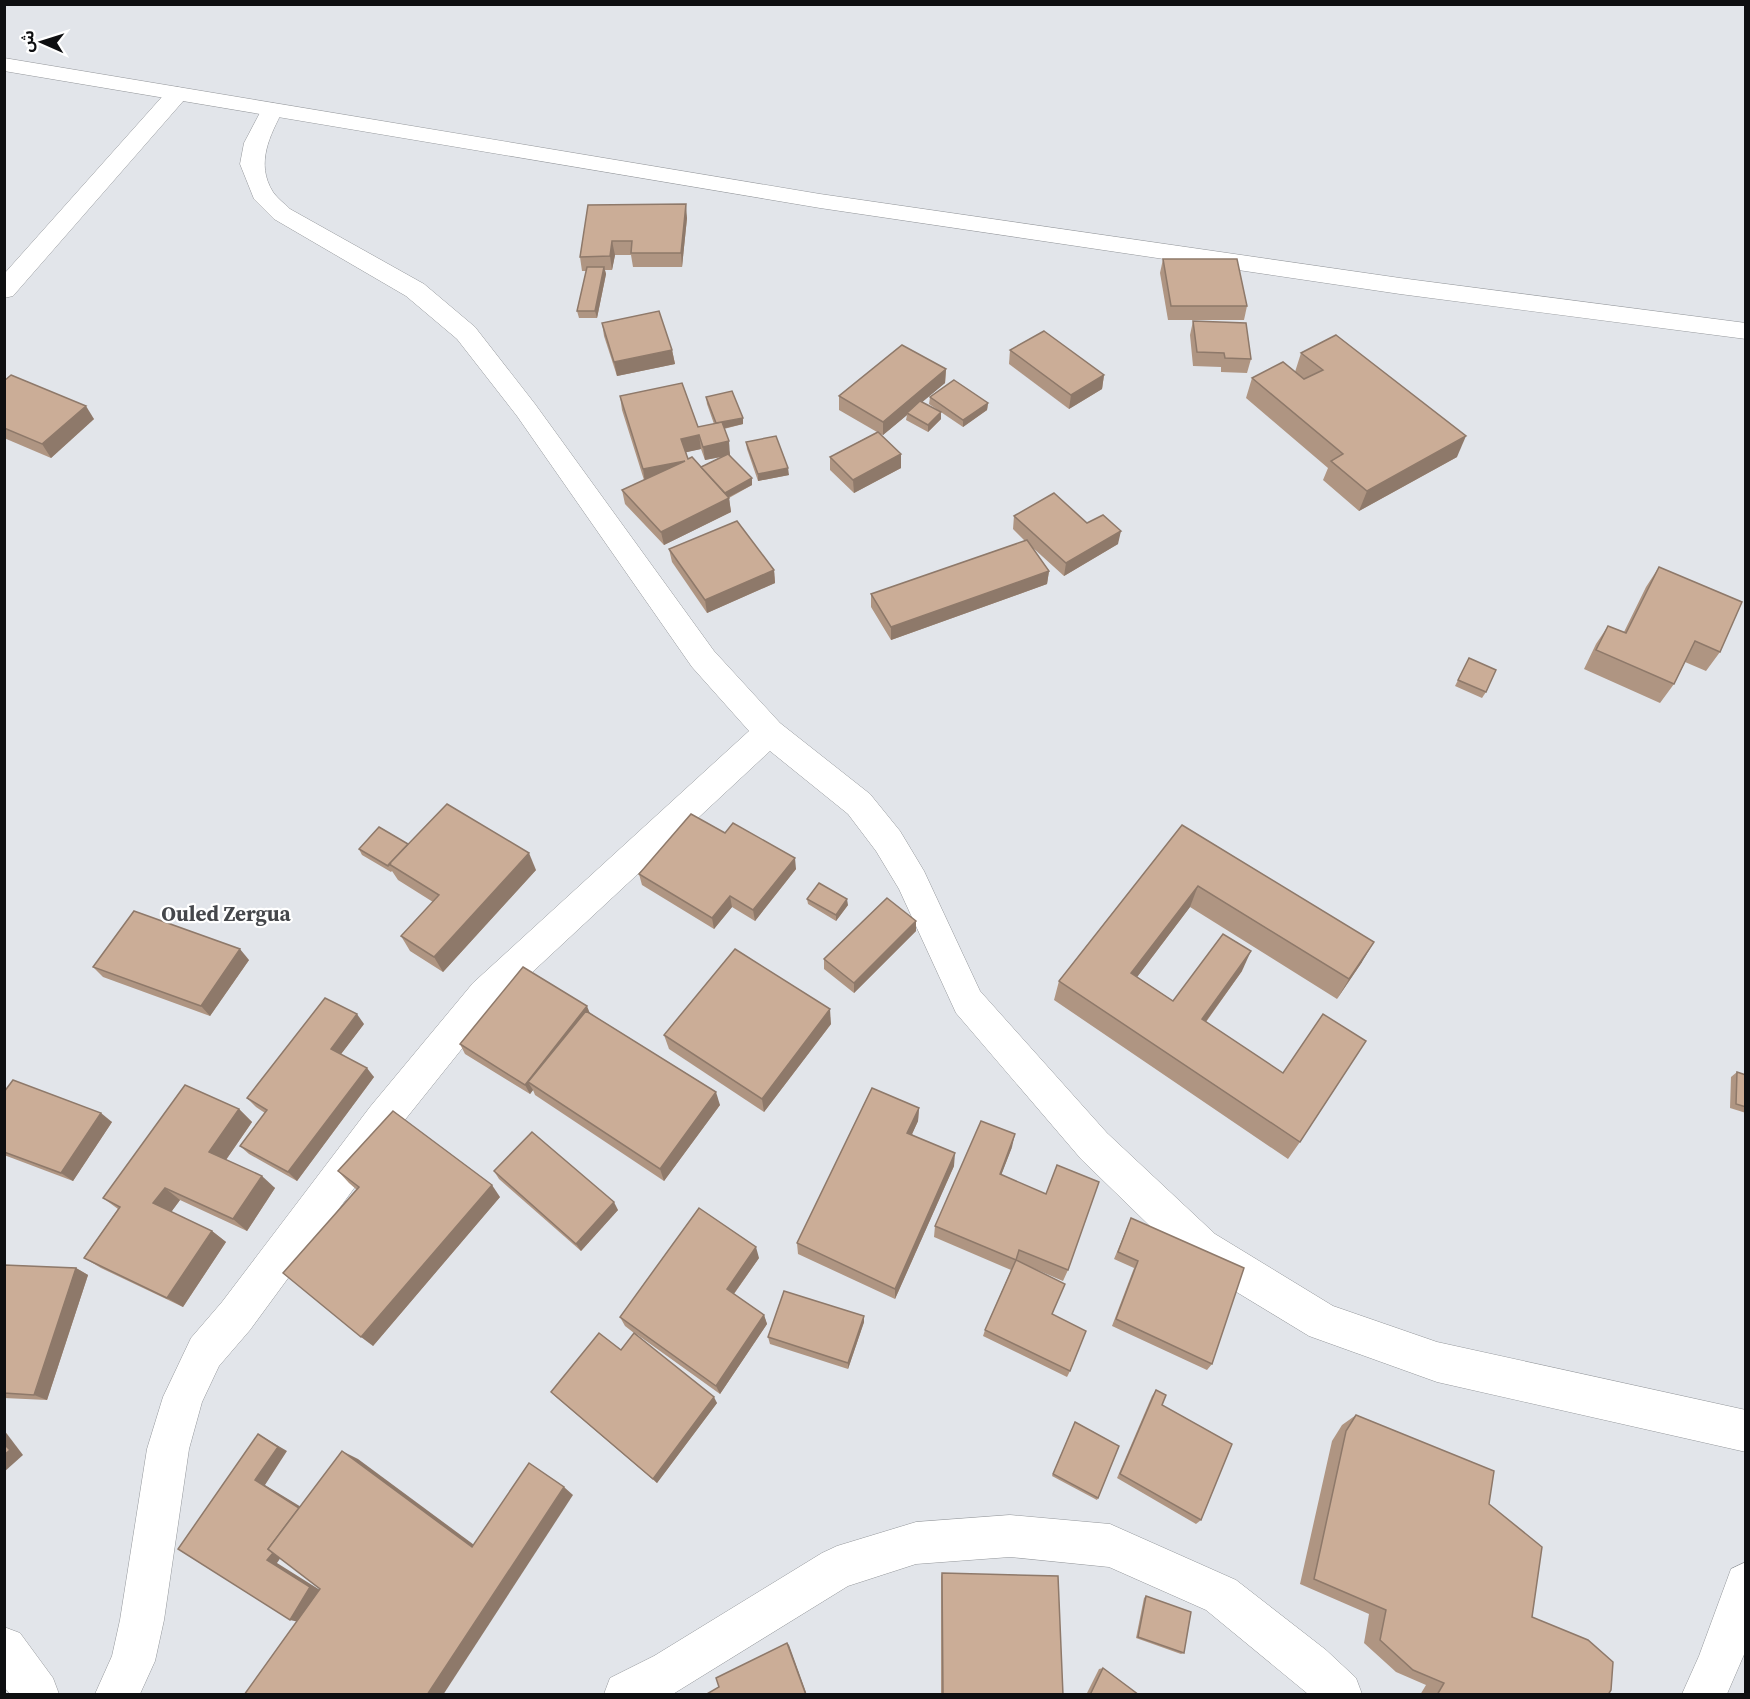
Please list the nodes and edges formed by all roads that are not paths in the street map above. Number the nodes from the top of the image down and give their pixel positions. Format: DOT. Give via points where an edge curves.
graph roads {
  1 [pos="4,64"];
  2 [pos="177,94"];
  3 [pos="272,110"];
  4 [pos="4,290"];
  5 [pos="1746,331"];
  6 [pos="770,732"];
  7 [pos="1746,1431"];
  8 [pos="1746,1584"];
  9 [pos="4,1648"];
  10 [pos="37,1695"];
  11 [pos="117,1695"];
  12 [pos="626,1695"];
  13 [pos="1340,1695"];
  14 [pos="1704,1695"];
  1 -- 2 [label="street"];
  2 -- 3 [label="street"];
  2 -- 4 [label="street"];
  3 -- 5 [label="street" via="979,225"];
  3 -- 6 [label="street" via="255,143 252,164 262,194 282,214 415,290 466,333 526,410 703,659"];
  6 -- 7 [label="street" via="859,804 912,881 968,1002 1094,1146 1201,1248 1323,1322 1437,1362"];
  6 -- 11 [label="street" via="486,994 383,1119 205,1352 183,1397 168,1449 142,1620 133,1661"];
  8 -- 14 [label="street"];
  9 -- 10 [label="street"];
  12 -- 13 [label="street" via="837,1568 916,1543 1010,1536 1110,1546 1221,1595 1311,1666"];
}
